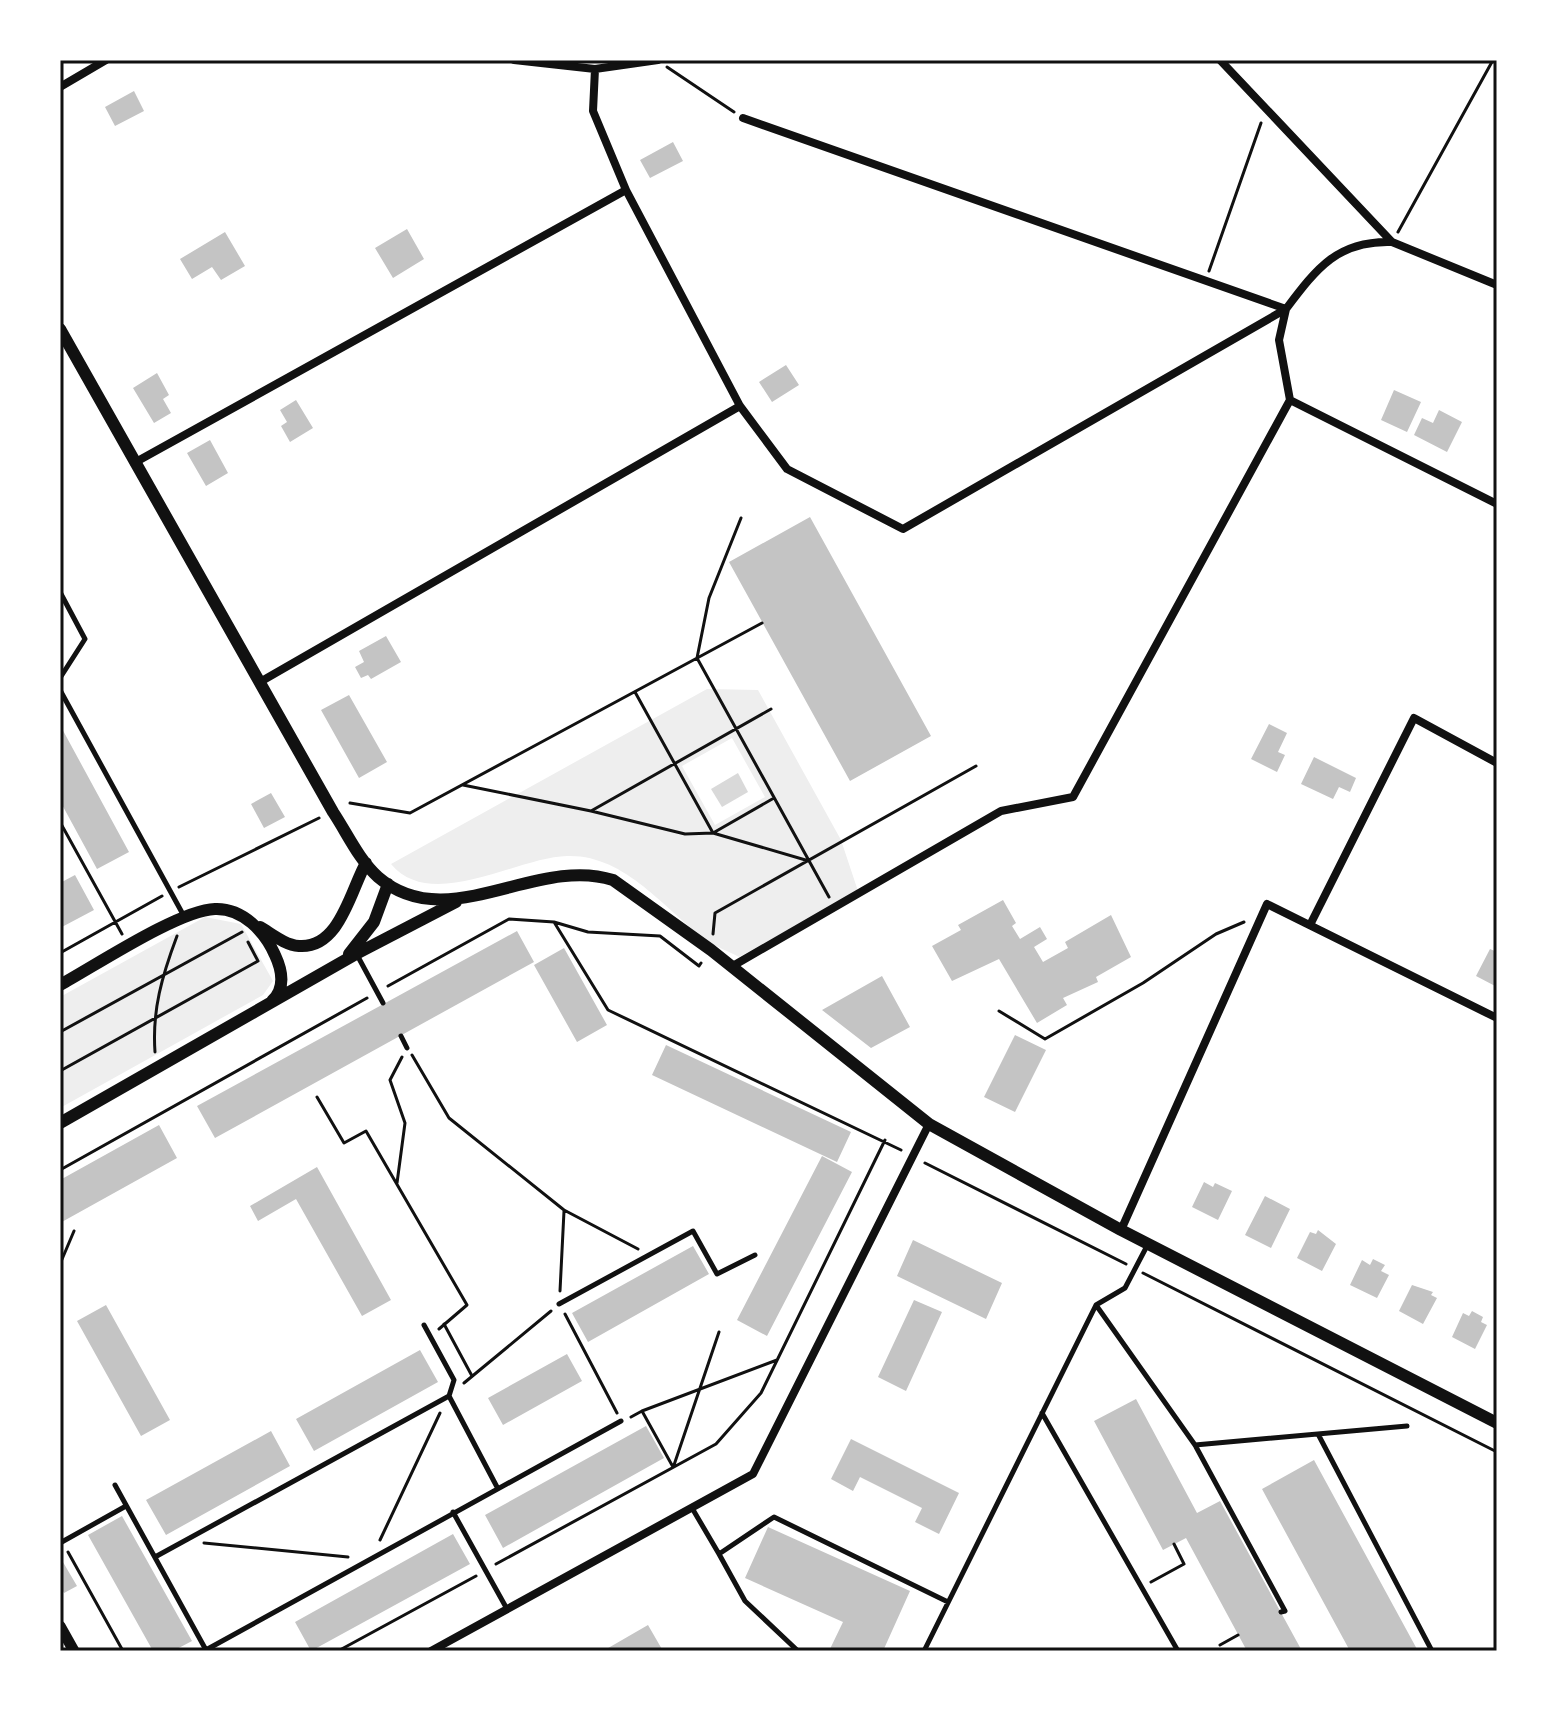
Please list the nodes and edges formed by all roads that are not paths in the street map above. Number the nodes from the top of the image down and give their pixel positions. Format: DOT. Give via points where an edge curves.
graph roads {
  1 [pos="106,60"];
  2 [pos="514,60"];
  3 [pos="658,60"];
  4 [pos="1220,60"];
  5 [pos="595,69"];
  6 [pos="60,87"];
  7 [pos="743,118"];
  8 [pos="626,190"];
  9 [pos="1392,242"];
  10 [pos="1497,285"];
  11 [pos="1286,309"];
  12 [pos="60,329"];
  13 [pos="1290,400"];
  14 [pos="740,406"];
  15 [pos="134,463"];
  16 [pos="1497,504"];
  17 [pos="60,592"];
  18 [pos="60,678"];
  19 [pos="260,682"];
  20 [pos="60,690"];
  21 [pos="1497,763"];
  22 [pos="366,863"];
  23 [pos="388,884"];
  24 [pos="466,897"];
  25 [pos="185,918"];
  26 [pos="253,923"];
  27 [pos="1310,925"];
  28 [pos="355,952"];
  29 [pos="731,967"];
  30 [pos="60,985"];
  31 [pos="383,1003"];
  32 [pos="264,1008"];
  33 [pos="1497,1018"];
  34 [pos="401,1036"];
  35 [pos="407,1048"];
  36 [pos="60,1123"];
  37 [pos="929,1124"];
  38 [pos="1121,1230"];
  39 [pos="1148,1244"];
  40 [pos="755,1255"];
  41 [pos="559,1304"];
  42 [pos="1096,1305"];
  43 [pos="424,1325"];
  44 [pos="449,1396"];
  45 [pos="1042,1413"];
  46 [pos="621,1421"];
  47 [pos="1497,1423"];
  48 [pos="1407,1426"];
  49 [pos="1318,1434"];
  50 [pos="1195,1445"];
  51 [pos="115,1485"];
  52 [pos="497,1487"];
  53 [pos="126,1506"];
  54 [pos="692,1508"];
  55 [pos="453,1512"];
  56 [pos="61,1543"];
  57 [pos="719,1554"];
  58 [pos="155,1557"];
  59 [pos="948,1602"];
  60 [pos="507,1609"];
  61 [pos="1281,1612"];
  62 [pos="60,1626"];
  63 [pos="205,1650"];
  64 [pos="74,1651"];
  65 [pos="431,1651"];
  66 [pos="798,1651"];
  67 [pos="924,1651"];
  68 [pos="1178,1651"];
  69 [pos="1432,1651"];
  1 -- 6 [label="street"];
  2 -- 5 [label="street"];
  3 -- 5 [label="street"];
  4 -- 9 [label="street"];
  5 -- 8 [label="street" via="593,111"];
  7 -- 11 [label="street"];
  8 -- 14 [label="street"];
  8 -- 15 [label="street"];
  9 -- 10 [label="street"];
  9 -- 11 [label="street" via="1363,241 1343,251"];
  11 -- 13 [label="street" via="1279,340"];
  11 -- 14 [label="street" via="903,529 787,469"];
  12 -- 15 [label="main road"];
  13 -- 16 [label="street"];
  13 -- 29 [label="street" via="1073,797 1001,811"];
  14 -- 19 [label="street"];
  15 -- 19 [label="main road"];
  17 -- 18 [label="lane" via="85,639"];
  19 -- 22 [label="main road"];
  20 -- 25 [label="lane"];
  21 -- 27 [label="street" via="1414,718"];
  22 -- 23 [label="main road"];
  22 -- 26 [label="main road" via="345,912 323,939 301,946 286,943"];
  23 -- 24 [label="main road" via="424,898"];
  23 -- 28 [label="main road"];
  24 -- 28 [label="main road"];
  24 -- 29 [label="main road" via="562,874 597,875 631,890"];
  25 -- 26 [label="main road" via="228,910"];
  25 -- 30 [label="main road"];
  26 -- 32 [label="main road" via="281,970 277,997"];
  27 -- 33 [label="street"];
  27 -- 38 [label="street" via="1267,904"];
  28 -- 31 [label="lane"];
  28 -- 32 [label="main road"];
  29 -- 37 [label="main road"];
  32 -- 36 [label="main road"];
  34 -- 35 [label="lane"];
  37 -- 38 [label="main road"];
  37 -- 54 [label="street" via="753,1474"];
  38 -- 39 [label="main road"];
  39 -- 42 [label="lane" via="1125,1288"];
  39 -- 47 [label="main road"];
  40 -- 41 [label="lane" via="717,1274 693,1231"];
  42 -- 45 [label="lane"];
  42 -- 50 [label="lane"];
  43 -- 44 [label="lane" via="454,1380"];
  44 -- 52 [label="lane"];
  44 -- 58 [label="lane"];
  45 -- 59 [label="lane"];
  45 -- 68 [label="lane"];
  46 -- 52 [label="lane"];
  48 -- 49 [label="lane"];
  49 -- 50 [label="lane"];
  49 -- 69 [label="lane"];
  50 -- 61 [label="lane" via="1285,1611"];
  51 -- 53 [label="lane"];
  52 -- 55 [label="lane"];
  53 -- 56 [label="lane"];
  53 -- 58 [label="lane"];
  54 -- 57 [label="lane"];
  54 -- 60 [label="street"];
  55 -- 60 [label="lane"];
  55 -- 63 [label="lane"];
  57 -- 59 [label="lane" via="774,1517"];
  57 -- 66 [label="lane" via="745,1601"];
  58 -- 63 [label="lane"];
  59 -- 67 [label="lane"];
  60 -- 65 [label="street"];
  62 -- 64 [label="street"];
}
